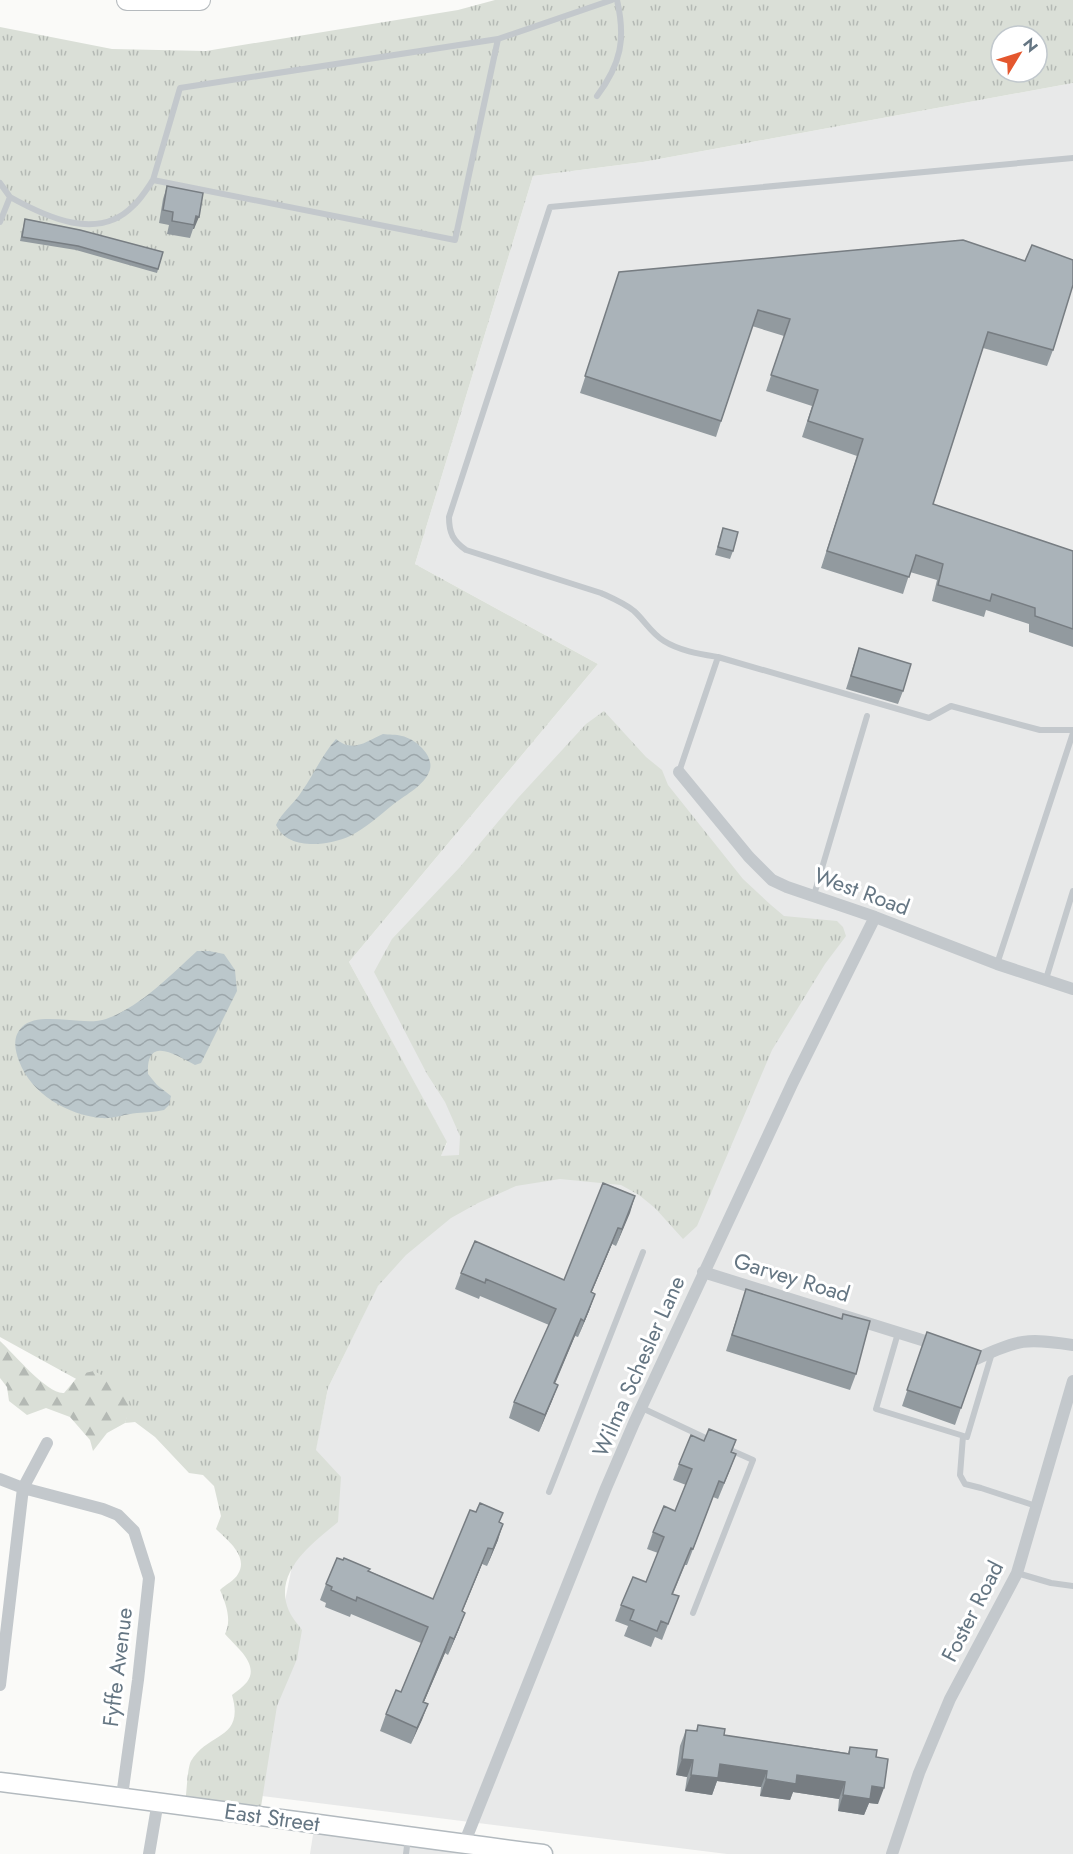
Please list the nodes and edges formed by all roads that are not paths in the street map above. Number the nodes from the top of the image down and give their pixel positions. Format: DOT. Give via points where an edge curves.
graph roads {
  1 [pos="127,0"];
  2 [pos="200,0"];
  3 [pos="612,0"];
  4 [pos="617,0"];
  5 [pos="498,39"];
  6 [pos="597,96"];
  7 [pos="1073,158"];
  8 [pos="153,180"];
  9 [pos="0,183"];
  10 [pos="10,197"];
  11 [pos="0,222"];
  12 [pos="718,657"];
  13 [pos="867,716"];
  14 [pos="1073,732"];
  15 [pos="679,772"];
  16 [pos="1073,891"];
  17 [pos="814,895"];
  18 [pos="875,917"];
  19 [pos="997,964"];
  20 [pos="1046,980"];
  21 [pos="1073,989"];
  22 [pos="643,1252"];
  23 [pos="703,1272"];
  24 [pos="898,1332"];
  25 [pos="1073,1345"];
  26 [pos="993,1351"];
  27 [pos="1073,1381"];
  28 [pos="642,1408"];
  29 [pos="963,1436"];
  30 [pos="47,1443"];
  31 [pos="0,1479"];
  32 [pos="23,1488"];
  33 [pos="549,1492"];
  34 [pos="1037,1507"];
  35 [pos="1017,1573"];
  36 [pos="1073,1586"];
  37 [pos="693,1614"];
  38 [pos="0,1685"];
  39 [pos="0,1782"];
  40 [pos="122,1796"];
  41 [pos="158,1802"];
  42 [pos="407,1846"];
  43 [pos="476,1848"];
  44 [pos="149,1854"];
  45 [pos="543,1854"];
  46 [pos="892,1854"];
  1 -- 2 [label="main road"];
  3 -- 5 [label="lane"];
  4 -- 6 [label="lane" via="622,22 620,53 610,79"];
  5 -- 8 [label="lane" via="180,88"];
  5 -- 8 [label="lane" via="455,240"];
  7 -- 12 [label="lane" via="550,207 452,508 452,538 466,550 601,592 634,612 665,642"];
  8 -- 10 [label="lane" via="133,207 103,224 67,222"];
  9 -- 10 [label="lane"];
  10 -- 11 [label="lane"];
  12 -- 14 [label="lane" via="929,718 951,706 1040,730"];
  12 -- 15 [label="lane"];
  13 -- 17 [label="lane"];
  14 -- 19 [label="lane"];
  15 -- 17 [label="street, West Road" via="772,880"];
  16 -- 20 [label="lane"];
  17 -- 18 [label="street, West Road"];
  18 -- 19 [label="street, West Road"];
  18 -- 23 [label="street, Wilma Schesler Lane"];
  19 -- 20 [label="street, West Road"];
  20 -- 21 [label="street, West Road"];
  22 -- 33 [label="lane"];
  23 -- 24 [label="street, Garvey Road"];
  23 -- 28 [label="street, Wilma Schesler Lane"];
  24 -- 26 [label="street, Garvey Road" via="976,1359"];
  24 -- 29 [label="lane" via="876,1409"];
  25 -- 26 [label="street, Garvey Road" via="1037,1340"];
  26 -- 29 [label="lane" via="967,1437"];
  27 -- 34 [label="street, Foster Road"];
  28 -- 37 [label="lane" via="753,1460"];
  28 -- 43 [label="street, Wilma Schesler Lane" via="597,1510"];
  29 -- 34 [label="lane" via="960,1475 965,1484"];
  30 -- 32 [label="street"];
  31 -- 32 [label="street, Fyffe Avenue"];
  32 -- 38 [label="street"];
  32 -- 40 [label="street, Fyffe Avenue" via="103,1509 118,1515 134,1531 149,1578"];
  34 -- 35 [label="street, Foster Road"];
  35 -- 36 [label="lane" via="1051,1584"];
  35 -- 46 [label="street, Foster Road" via="950,1699 919,1773"];
  39 -- 40 [label="main road, East Street"];
  40 -- 41 [label="main road, East Street"];
  41 -- 42 [label="main road, East Street"];
  41 -- 44 [label="street"];
  42 -- 43 [label="main road, East Street"];
  43 -- 45 [label="main road, East Street"];
}
